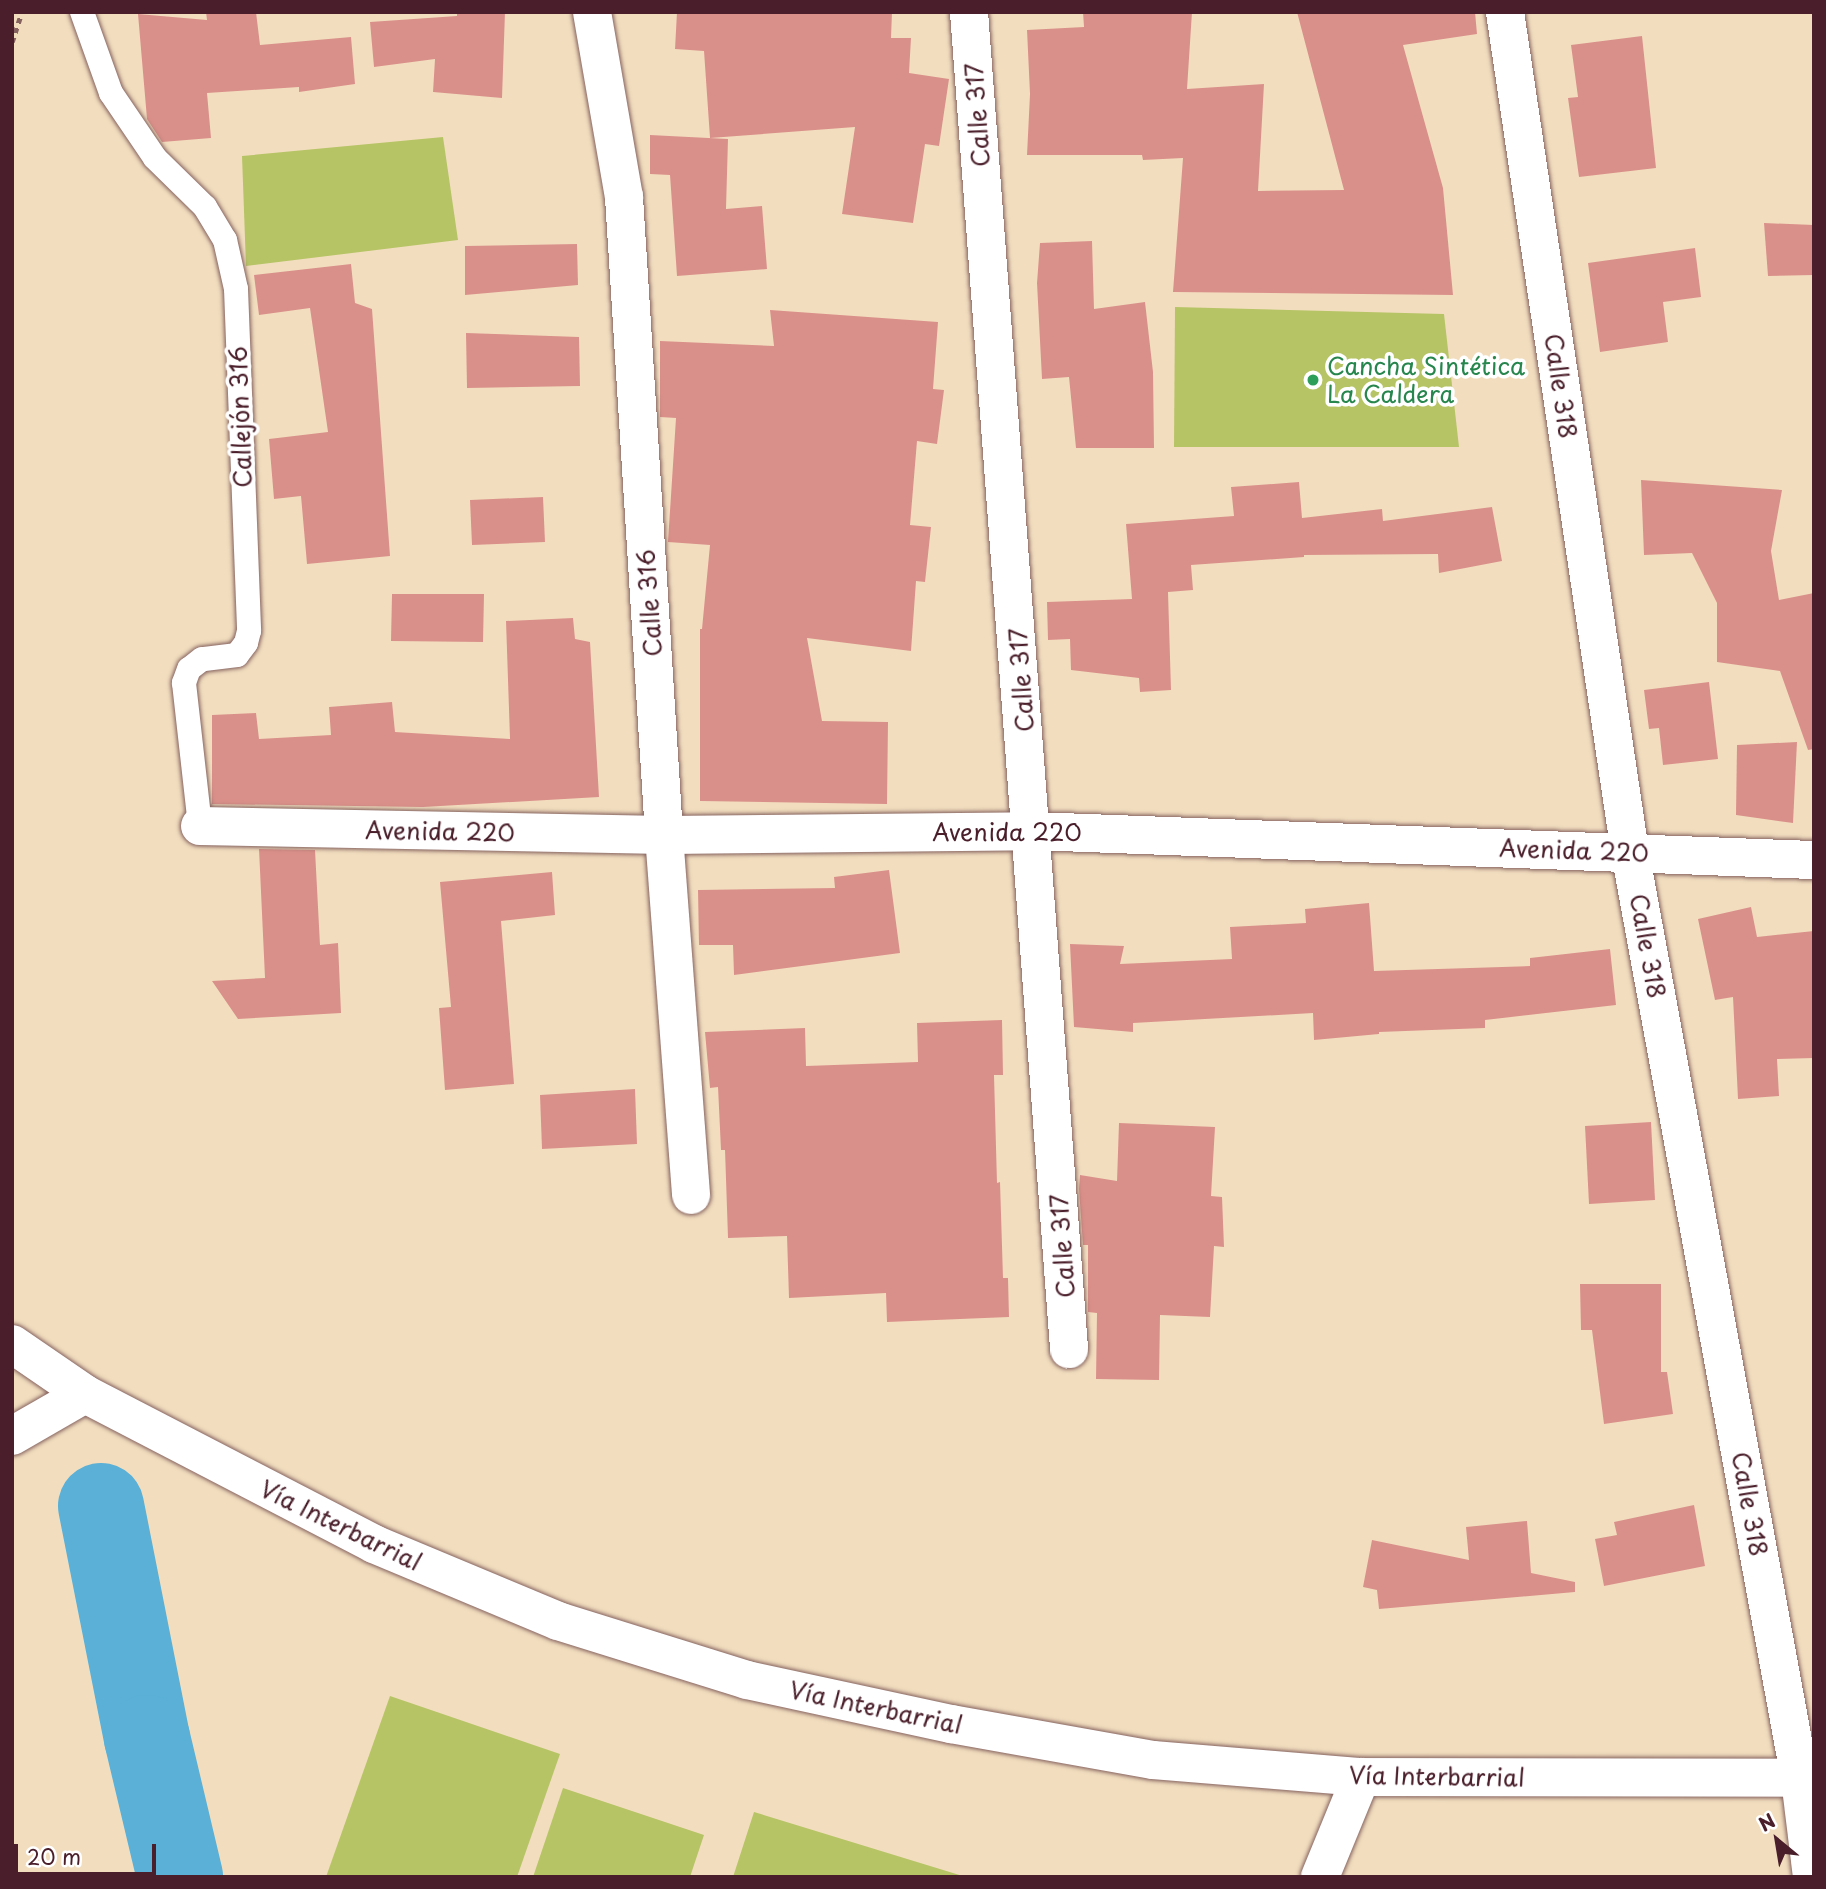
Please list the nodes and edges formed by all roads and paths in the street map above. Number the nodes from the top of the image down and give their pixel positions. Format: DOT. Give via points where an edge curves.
graph roads {
  1 [pos="22,12"];
  2 [pos="82,12"];
  3 [pos="592,12"];
  4 [pos="969,12"];
  5 [pos="1505,12"];
  6 [pos="12,42"];
  7 [pos="200,826"];
  8 [pos="1033,831"];
  9 [pos="664,835"];
  10 [pos="1630,852"];
  11 [pos="1814,860"];
  12 [pos="691,1195"];
  13 [pos="12,1344"];
  14 [pos="1069,1349"];
  15 [pos="85,1394"];
  16 [pos="12,1436"];
  17 [pos="1361,1777"];
  18 [pos="1807,1778"];
  19 [pos="1320,1877"];
  20 [pos="1812,1877"];
  1 -- 6 [label="path"];
  2 -- 7 [label="lane, Callejón 316" via="111,93 155,158 205,207 225,240 236,289 248,631 237,655 202,659 189,669 184,683"];
  3 -- 9 [label="street, Calle 316" via="624,197"];
  4 -- 8 [label="street, Calle 317"];
  5 -- 10 [label="street, Calle 318"];
  7 -- 9 [label="street, Avenida 220"];
  8 -- 9 [label="street, Avenida 220"];
  8 -- 10 [label="street, Avenida 220"];
  8 -- 14 [label="street, Calle 317"];
  9 -- 12 [label="street, Calle 316"];
  10 -- 11 [label="street, Avenida 220"];
  10 -- 18 [label="street, Calle 318"];
  13 -- 15 [label="street, Vía Interbarrial"];
  15 -- 16 [label="street"];
  15 -- 17 [label="street, Vía Interbarrial" via="374,1544 558,1621 747,1680 951,1724 1153,1760"];
  17 -- 18 [label="street, Vía Interbarrial"];
  17 -- 19 [label="street"];
  18 -- 20 [label="street, Calle 318"];
}
